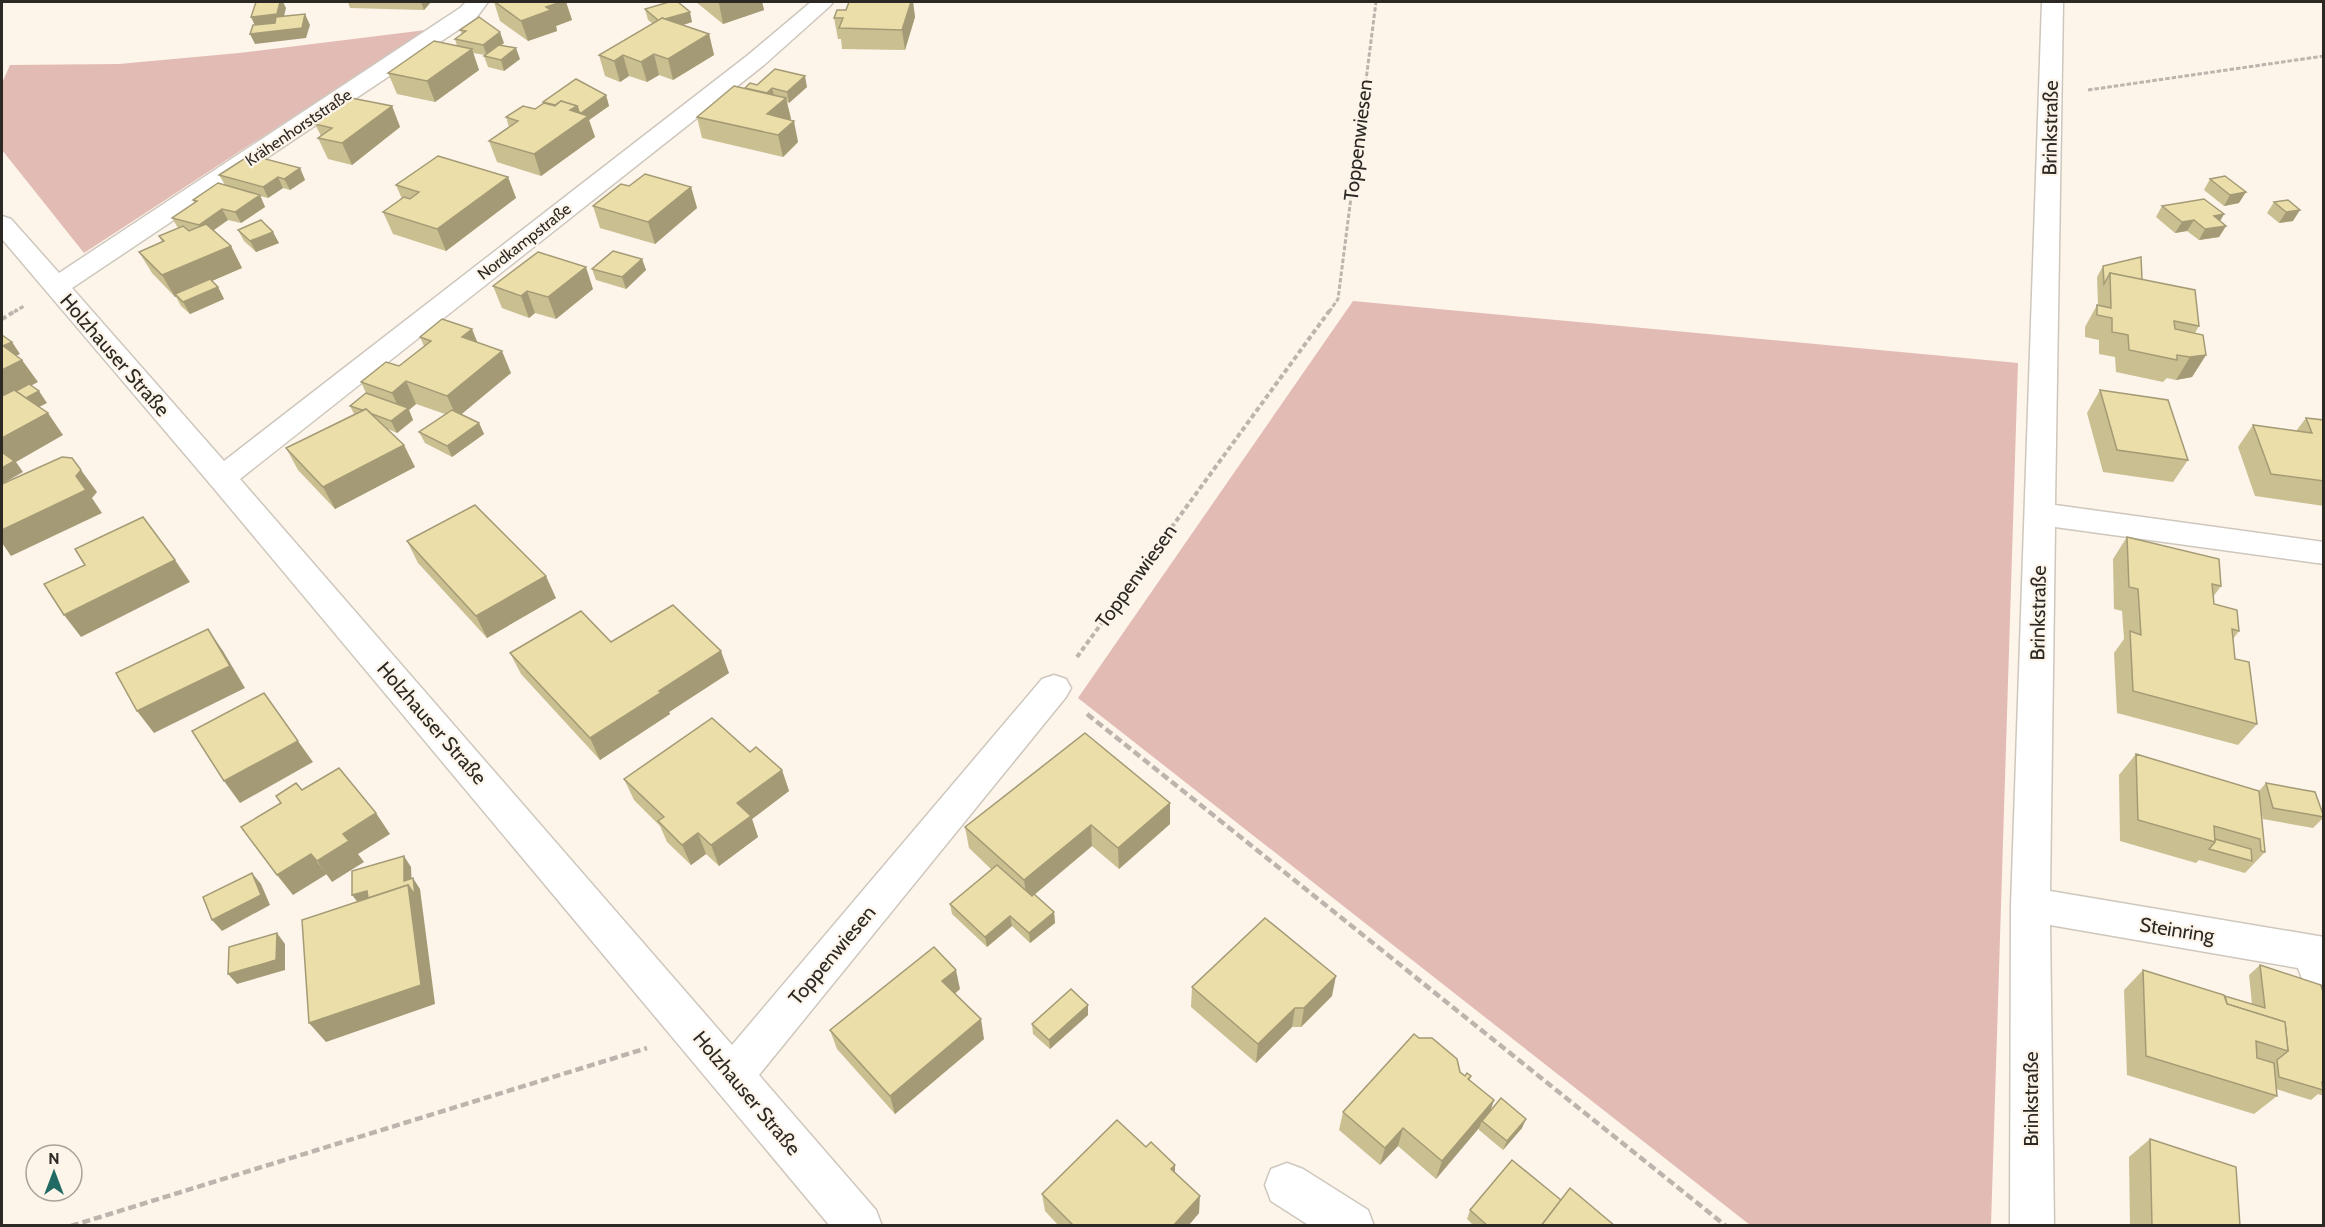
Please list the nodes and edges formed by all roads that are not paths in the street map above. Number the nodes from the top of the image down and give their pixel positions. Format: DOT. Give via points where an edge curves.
graph roads {
  1 [pos="477,2"];
  2 [pos="823,2"];
  3 [pos="2052,2"];
  4 [pos="2,224"];
  5 [pos="55,288"];
  6 [pos="222,478"];
  7 [pos="2040,514"];
  8 [pos="2324,553"];
  9 [pos="1054,688"];
  10 [pos="2030,906"];
  11 [pos="2320,964"];
  12 [pos="732,1076"];
  13 [pos="1287,1185"];
  14 [pos="860,1226"];
  15 [pos="1352,1226"];
  16 [pos="2032,1226"];
  1 -- 5 [label="street, Krähenhorststraße" via="468,13"];
  2 -- 6 [label="street, Nordkampstraße" via="756,60"];
  3 -- 7 [label="street, Brinkstraße"];
  4 -- 5 [label="street, Holzhauser Straße"];
  5 -- 6 [label="street, Holzhauser Straße"];
  6 -- 12 [label="street, Holzhauser Straße"];
  7 -- 8 [label="street"];
  7 -- 10 [label="street, Brinkstraße"];
  9 -- 12 [label="street, Toppenwiesen"];
  10 -- 11 [label="street, Steinring"];
  10 -- 16 [label="street, Brinkstraße"];
  12 -- 14 [label="street, Holzhauser Straße"];
  13 -- 15 [label="street"];
}
